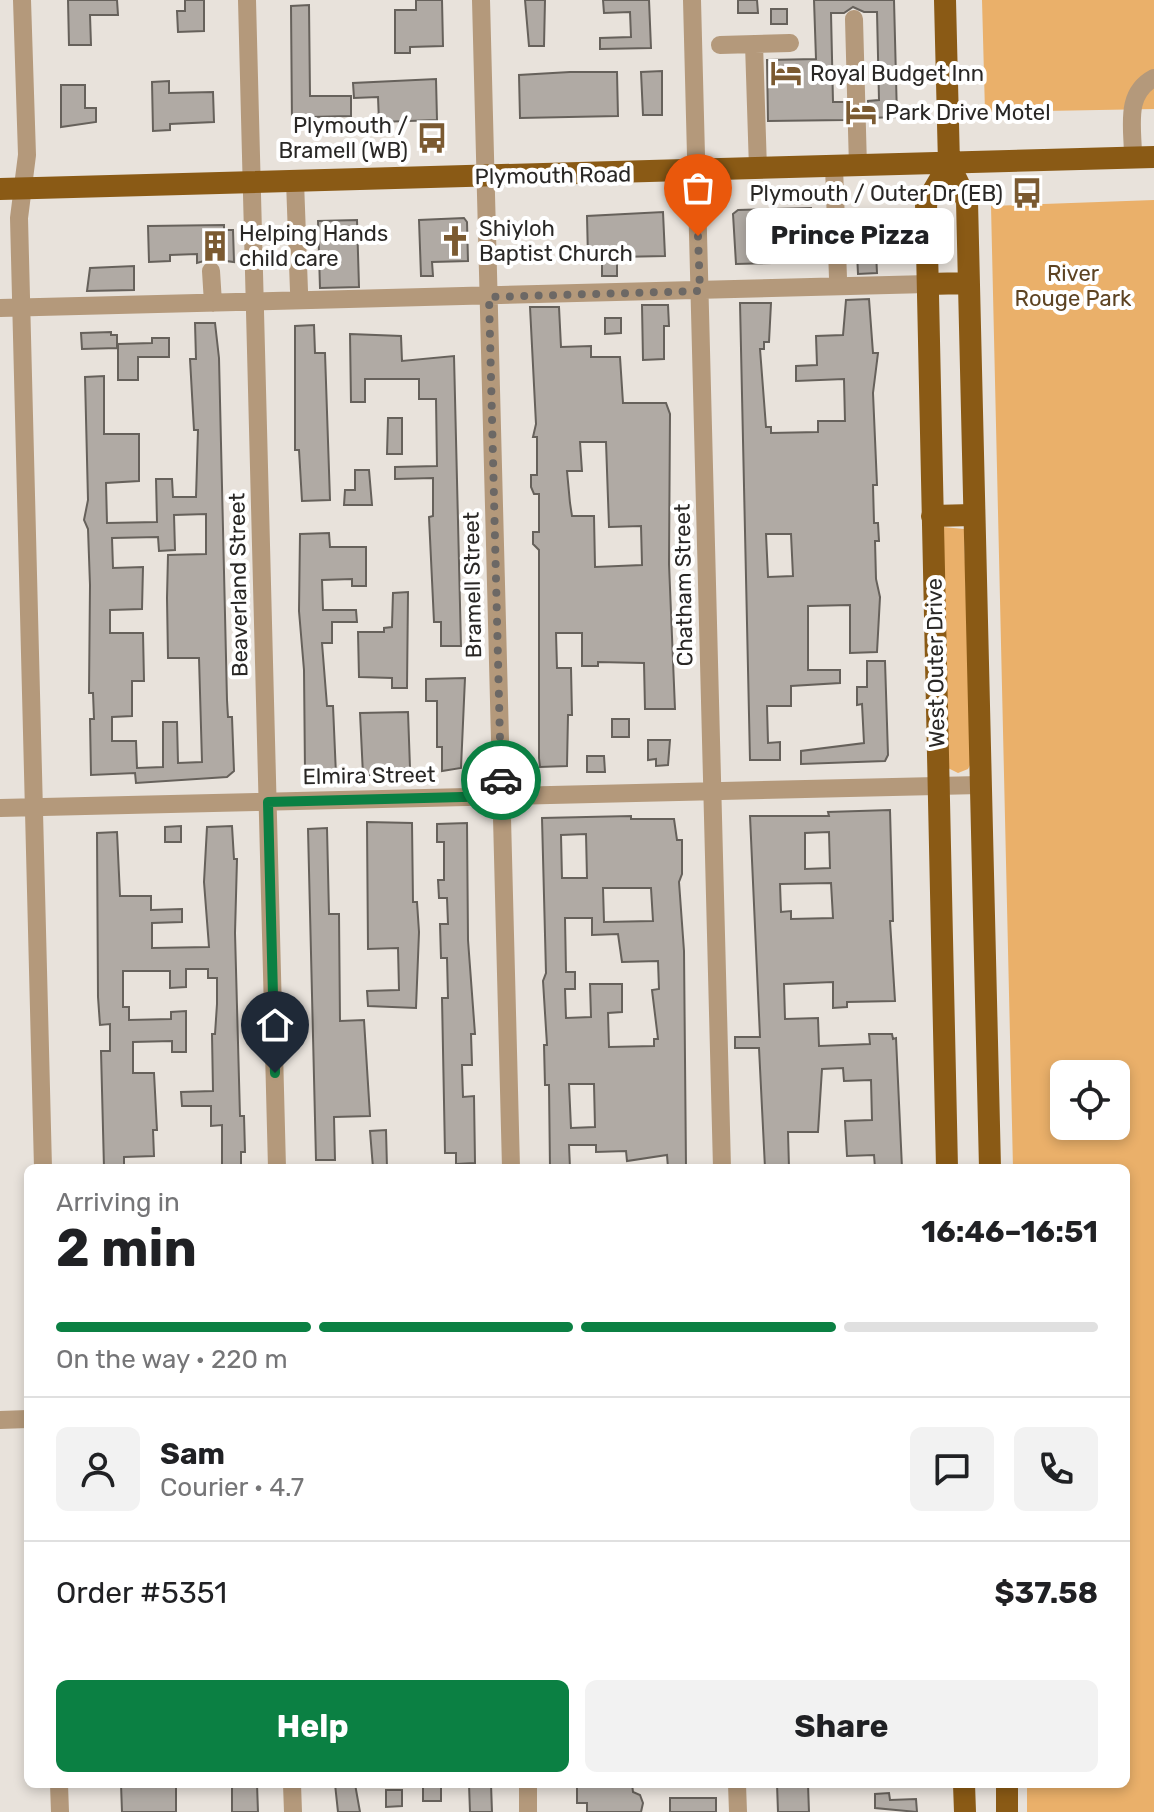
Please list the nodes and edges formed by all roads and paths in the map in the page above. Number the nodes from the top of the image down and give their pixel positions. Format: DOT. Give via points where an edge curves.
graph roads {
  1 [pos="22,0"];
  2 [pos="247,0"];
  3 [pos="481,0"];
  4 [pos="692,0"];
  5 [pos="945,0"];
  6 [pos="854,19"];
  7 [pos="790,43"];
  8 [pos="754,44"];
  9 [pos="720,45"];
  10 [pos="1154,78"];
  11 [pos="1143,157"];
  12 [pos="949,164"];
  13 [pos="834,167"];
  14 [pos="858,167"];
  15 [pos="758,169"];
  16 [pos="697,171"];
  17 [pos="485,176"];
  18 [pos="295,181"];
  19 [pos="252,182"];
  20 [pos="24,188"];
  21 [pos="0,189"];
  22 [pos="211,271"];
  23 [pos="838,278"];
  24 [pos="968,283"];
  25 [pos="928,284"];
  26 [pos="299,291"];
  27 [pos="700,291"];
  28 [pos="489,297"];
  29 [pos="255,302"];
  30 [pos="213,303"];
  31 [pos="0,308"];
  32 [pos="21,308"];
  33 [pos="973,515"];
  34 [pos="932,516"];
  35 [pos="980,785"];
  36 [pos="937,786"];
  37 [pos="713,791"];
  38 [pos="501,796"];
  39 [pos="268,802"];
  40 [pos="34,807"];
  41 [pos="0,808"];
  42 [pos="43,1164"];
  43 [pos="277,1164"];
  44 [pos="511,1164"];
  45 [pos="722,1164"];
  46 [pos="947,1164"];
  47 [pos="990,1164"];
  48 [pos="24,1419"];
  49 [pos="0,1420"];
  50 [pos="59,1788"];
  51 [pos="292,1788"];
  52 [pos="528,1788"];
  53 [pos="737,1788"];
  54 [pos="964,1788"];
  55 [pos="1007,1788"];
  56 [pos="60,1812"];
  57 [pos="293,1812"];
  58 [pos="528,1812"];
  59 [pos="738,1812"];
  60 [pos="965,1812"];
  61 [pos="1007,1812"];
  1 -- 20 [label="street"];
  2 -- 19 [label="street, Beaverland Street"];
  3 -- 17 [label="street, Bramell Street"];
  4 -- 16 [label="street, Chatham Street"];
  5 -- 12 [label="main road, West Outer Drive"];
  6 -- 14 [label="street"];
  7 -- 8 [label="street"];
  8 -- 9 [label="street"];
  8 -- 15 [label="street"];
  10 -- 11 [label="street" via="1133,96"];
  11 -- 12 [label="main road, Plymouth Road"];
  12 -- 14 [label="main road, Plymouth Road"];
  12 -- 24 [label="main road, West Outer Drive" via="967,201"];
  12 -- 25 [label="main road, West Outer Drive" via="926,203"];
  13 -- 14 [label="main road, Plymouth Road"];
  13 -- 15 [label="main road, Plymouth Road"];
  13 -- 23 [label="street"];
  15 -- 16 [label="main road, Plymouth Road"];
  16 -- 17 [label="main road, Plymouth Road"];
  16 -- 27 [label="street, Chatham Street"];
  17 -- 18 [label="main road, Plymouth Road"];
  17 -- 28 [label="street, Bramell Street"];
  18 -- 19 [label="main road, Plymouth Road"];
  18 -- 26 [label="street"];
  19 -- 20 [label="main road, Plymouth Road"];
  19 -- 29 [label="street, Beaverland Street"];
  20 -- 21 [label="main road, Plymouth Road"];
  20 -- 32 [label="street" via="19,218"];
  22 -- 30 [label="street"];
  24 -- 25 [label="main road"];
  24 -- 33 [label="main road, West Outer Drive"];
  25 -- 27 [label="street"];
  25 -- 34 [label="main road, West Outer Drive"];
  27 -- 28 [label="street"];
  27 -- 37 [label="street, Chatham Street"];
  28 -- 29 [label="street"];
  28 -- 38 [label="street, Bramell Street"];
  29 -- 30 [label="street"];
  29 -- 39 [label="street, Beaverland Street"];
  30 -- 32 [label="street"];
  31 -- 32 [label="street"];
  32 -- 40 [label="street"];
  33 -- 34 [label="main road"];
  33 -- 35 [label="main road, West Outer Drive"];
  34 -- 36 [label="main road, West Outer Drive"];
  35 -- 36 [label="street, Elmira Street"];
  35 -- 47 [label="main road, West Outer Drive"];
  36 -- 37 [label="street, Elmira Street"];
  36 -- 46 [label="main road, West Outer Drive"];
  37 -- 38 [label="street, Elmira Street"];
  37 -- 45 [label="street, Chatham Street"];
  38 -- 39 [label="street, Elmira Street"];
  38 -- 44 [label="street, Bramell Street"];
  39 -- 40 [label="street, Elmira Street"];
  39 -- 43 [label="street, Beaverland Street"];
  40 -- 41 [label="street, Elmira Street"];
  40 -- 42 [label="street"];
  48 -- 49 [label="street"];
  50 -- 56 [label="street"];
  51 -- 57 [label="street"];
  52 -- 58 [label="street"];
  53 -- 59 [label="street"];
  54 -- 60 [label="main road"];
  55 -- 61 [label="main road"];
}
